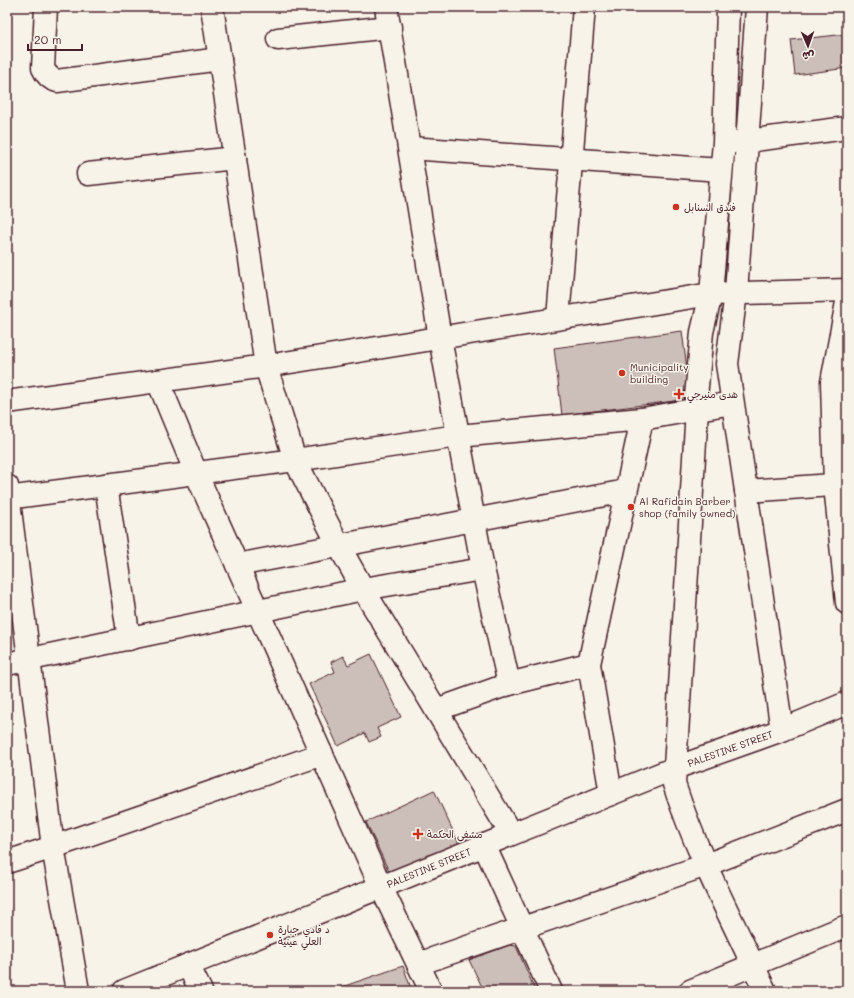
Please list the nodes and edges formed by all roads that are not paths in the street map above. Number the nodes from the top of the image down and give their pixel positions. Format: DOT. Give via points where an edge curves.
graph roads {
  1 [pos="46,7"];
  2 [pos="212,7"];
  3 [pos="584,7"];
  4 [pos="728,7"];
  5 [pos="757,7"];
  6 [pos="388,17"];
  7 [pos="278,39"];
  8 [pos="220,59"];
  9 [pos="847,128"];
  10 [pos="747,141"];
  11 [pos="724,142"];
  12 [pos="410,148"];
  13 [pos="235,158"];
  14 [pos="572,159"];
  15 [pos="721,170"];
  16 [pos="88,174"];
  17 [pos="847,290"];
  18 [pos="736,292"];
  19 [pos="711,294"];
  20 [pos="847,302"];
  21 [pos="558,318"];
  22 [pos="440,338"];
  23 [pos="266,366"];
  24 [pos="158,381"];
  25 [pos="7,402"];
  26 [pos="732,403"];
  27 [pos="697,409"];
  28 [pos="642,419"];
  29 [pos="458,436"];
  30 [pos="295,460"];
  31 [pos="196,473"];
  32 [pos="106,485"];
  33 [pos="841,485"];
  34 [pos="626,491"];
  35 [pos="746,491"];
  36 [pos="8,494"];
  37 [pos="474,520"];
  38 [pos="339,546"];
  39 [pos="237,565"];
  40 [pos="482,569"];
  41 [pos="363,589"];
  42 [pos="847,603"];
  43 [pos="258,612"];
  44 [pos="129,639"];
  45 [pos="30,659"];
  46 [pos="7,664"];
  47 [pos="589,664"];
  48 [pos="509,684"];
  49 [pos="847,703"];
  50 [pos="436,710"];
  51 [pos="782,730"];
  52 [pos="322,754"];
  53 [pos="675,768"];
  54 [pos="611,794"];
  55 [pos="847,810"];
  56 [pos="511,834"];
  57 [pos="484,845"];
  58 [pos="53,847"];
  59 [pos="7,862"];
  60 [pos="706,865"];
  61 [pos="382,887"];
  62 [pos="847,926"];
  63 [pos="522,928"];
  64 [pos="418,964"];
  65 [pos="188,965"];
  66 [pos="753,965"];
  67 [pos="78,991"];
  68 [pos="124,991"];
  69 [pos="201,991"];
  70 [pos="430,991"];
  71 [pos="551,991"];
  72 [pos="690,991"];
  73 [pos="765,991"];
  1 -- 8 [label="street" via="43,68 45,73 57,81"];
  2 -- 8 [label="street"];
  3 -- 14 [label="street"];
  4 -- 11 [label="street"];
  5 -- 10 [label="street"];
  6 -- 7 [label="street"];
  6 -- 12 [label="street"];
  8 -- 13 [label="street"];
  9 -- 10 [label="street"];
  10 -- 11 [label="street"];
  10 -- 18 [label="street"];
  11 -- 15 [label="street"];
  12 -- 14 [label="street"];
  12 -- 22 [label="street"];
  13 -- 16 [label="street"];
  13 -- 23 [label="street"];
  14 -- 15 [label="street"];
  14 -- 21 [label="street"];
  15 -- 19 [label="street"];
  17 -- 18 [label="street"];
  18 -- 19 [label="street"];
  18 -- 26 [label="street" via="726,364"];
  19 -- 21 [label="street"];
  19 -- 27 [label="street" via="702,332"];
  20 -- 33 [label="street" via="832,382"];
  21 -- 22 [label="street"];
  22 -- 23 [label="street"];
  22 -- 29 [label="street"];
  23 -- 24 [label="street"];
  23 -- 30 [label="street"];
  24 -- 25 [label="street"];
  24 -- 31 [label="street"];
  26 -- 27 [label="street"];
  26 -- 35 [label="street"];
  27 -- 28 [label="street"];
  27 -- 53 [label="street"];
  28 -- 29 [label="street"];
  28 -- 34 [label="street"];
  29 -- 30 [label="street"];
  29 -- 37 [label="street"];
  30 -- 31 [label="street"];
  30 -- 38 [label="street"];
  31 -- 32 [label="street"];
  31 -- 39 [label="street"];
  32 -- 36 [label="street"];
  32 -- 44 [label="street"];
  33 -- 35 [label="street"];
  33 -- 42 [label="street"];
  34 -- 37 [label="street"];
  34 -- 47 [label="street"];
  35 -- 51 [label="street"];
  36 -- 45 [label="street"];
  37 -- 38 [label="street"];
  37 -- 40 [label="street"];
  38 -- 39 [label="street"];
  38 -- 41 [label="street"];
  39 -- 43 [label="street"];
  40 -- 41 [label="street"];
  40 -- 48 [label="street"];
  41 -- 43 [label="street"];
  41 -- 50 [label="street"];
  43 -- 44 [label="street"];
  43 -- 52 [label="street"];
  44 -- 45 [label="street"];
  45 -- 46 [label="street"];
  45 -- 58 [label="street"];
  47 -- 48 [label="street"];
  47 -- 54 [label="street"];
  48 -- 50 [label="street"];
  49 -- 51 [label="street, PALESTINE STREET"];
  50 -- 56 [label="street"];
  51 -- 53 [label="street, PALESTINE STREET"];
  52 -- 58 [label="street"];
  52 -- 61 [label="street"];
  53 -- 54 [label="street, PALESTINE STREET"];
  53 -- 60 [label="street" via="674,784"];
  54 -- 56 [label="street, PALESTINE STREET"];
  55 -- 60 [label="street"];
  56 -- 57 [label="street, PALESTINE STREET"];
  57 -- 61 [label="street, PALESTINE STREET"];
  57 -- 63 [label="street"];
  58 -- 59 [label="street"];
  58 -- 67 [label="street"];
  60 -- 63 [label="street"];
  60 -- 66 [label="street"];
  61 -- 64 [label="street"];
  61 -- 65 [label="street, PALESTINE STREET"];
  62 -- 66 [label="street"];
  63 -- 64 [label="street"];
  63 -- 71 [label="street"];
  64 -- 70 [label="street"];
  65 -- 68 [label="street, PALESTINE STREET"];
  65 -- 69 [label="street"];
  66 -- 72 [label="street"];
  66 -- 73 [label="street"];
}
